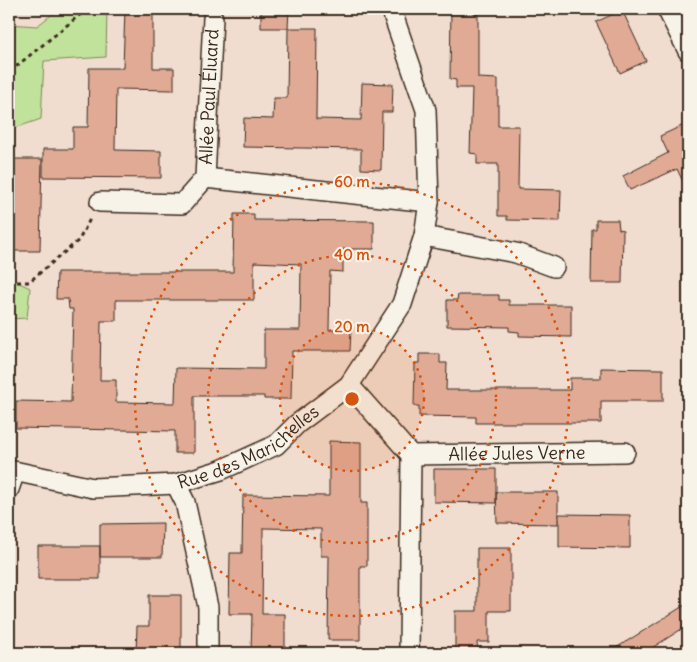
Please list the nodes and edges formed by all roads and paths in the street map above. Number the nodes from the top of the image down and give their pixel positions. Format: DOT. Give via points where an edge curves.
graph roads {
  1 [pos="87,9"];
  2 [pos="391,9"];
  3 [pos="667,9"];
  4 [pos="213,18"];
  5 [pos="688,50"];
  6 [pos="9,69"];
  7 [pos="205,178"];
  8 [pos="100,202"];
  9 [pos="429,202"];
  10 [pos="424,236"];
  11 [pos="554,267"];
  12 [pos="9,282"];
  13 [pos="349,385"];
  14 [pos="625,452"];
  15 [pos="411,455"];
  16 [pos="11,477"];
  17 [pos="176,484"];
  18 [pos="208,653"];
  19 [pos="409,653"];
  1 -- 6 [label="path"];
  2 -- 9 [label="street, Rue des Marichelles" via="426,110"];
  3 -- 5 [label="street"];
  4 -- 7 [label="street, Allée Paul Éluard"];
  7 -- 8 [label="street, Allée Paul Éluard" via="182,204"];
  7 -- 9 [label="street, Allée Paul Éluard"];
  8 -- 12 [label="path" via="79,240 29,282"];
  9 -- 10 [label="street, Rue des Marichelles"];
  10 -- 11 [label="street" via="516,253"];
  10 -- 13 [label="street, Rue des Marichelles" via="402,304"];
  13 -- 15 [label="street"];
  13 -- 17 [label="street, Rue des Marichelles" via="297,424 276,445 221,470"];
  14 -- 15 [label="street, Allée Jules Verne"];
  15 -- 19 [label="street"];
  16 -- 17 [label="street, Rue des Marichelles" via="93,488"];
  17 -- 18 [label="street" via="185,502 208,607"];
}
